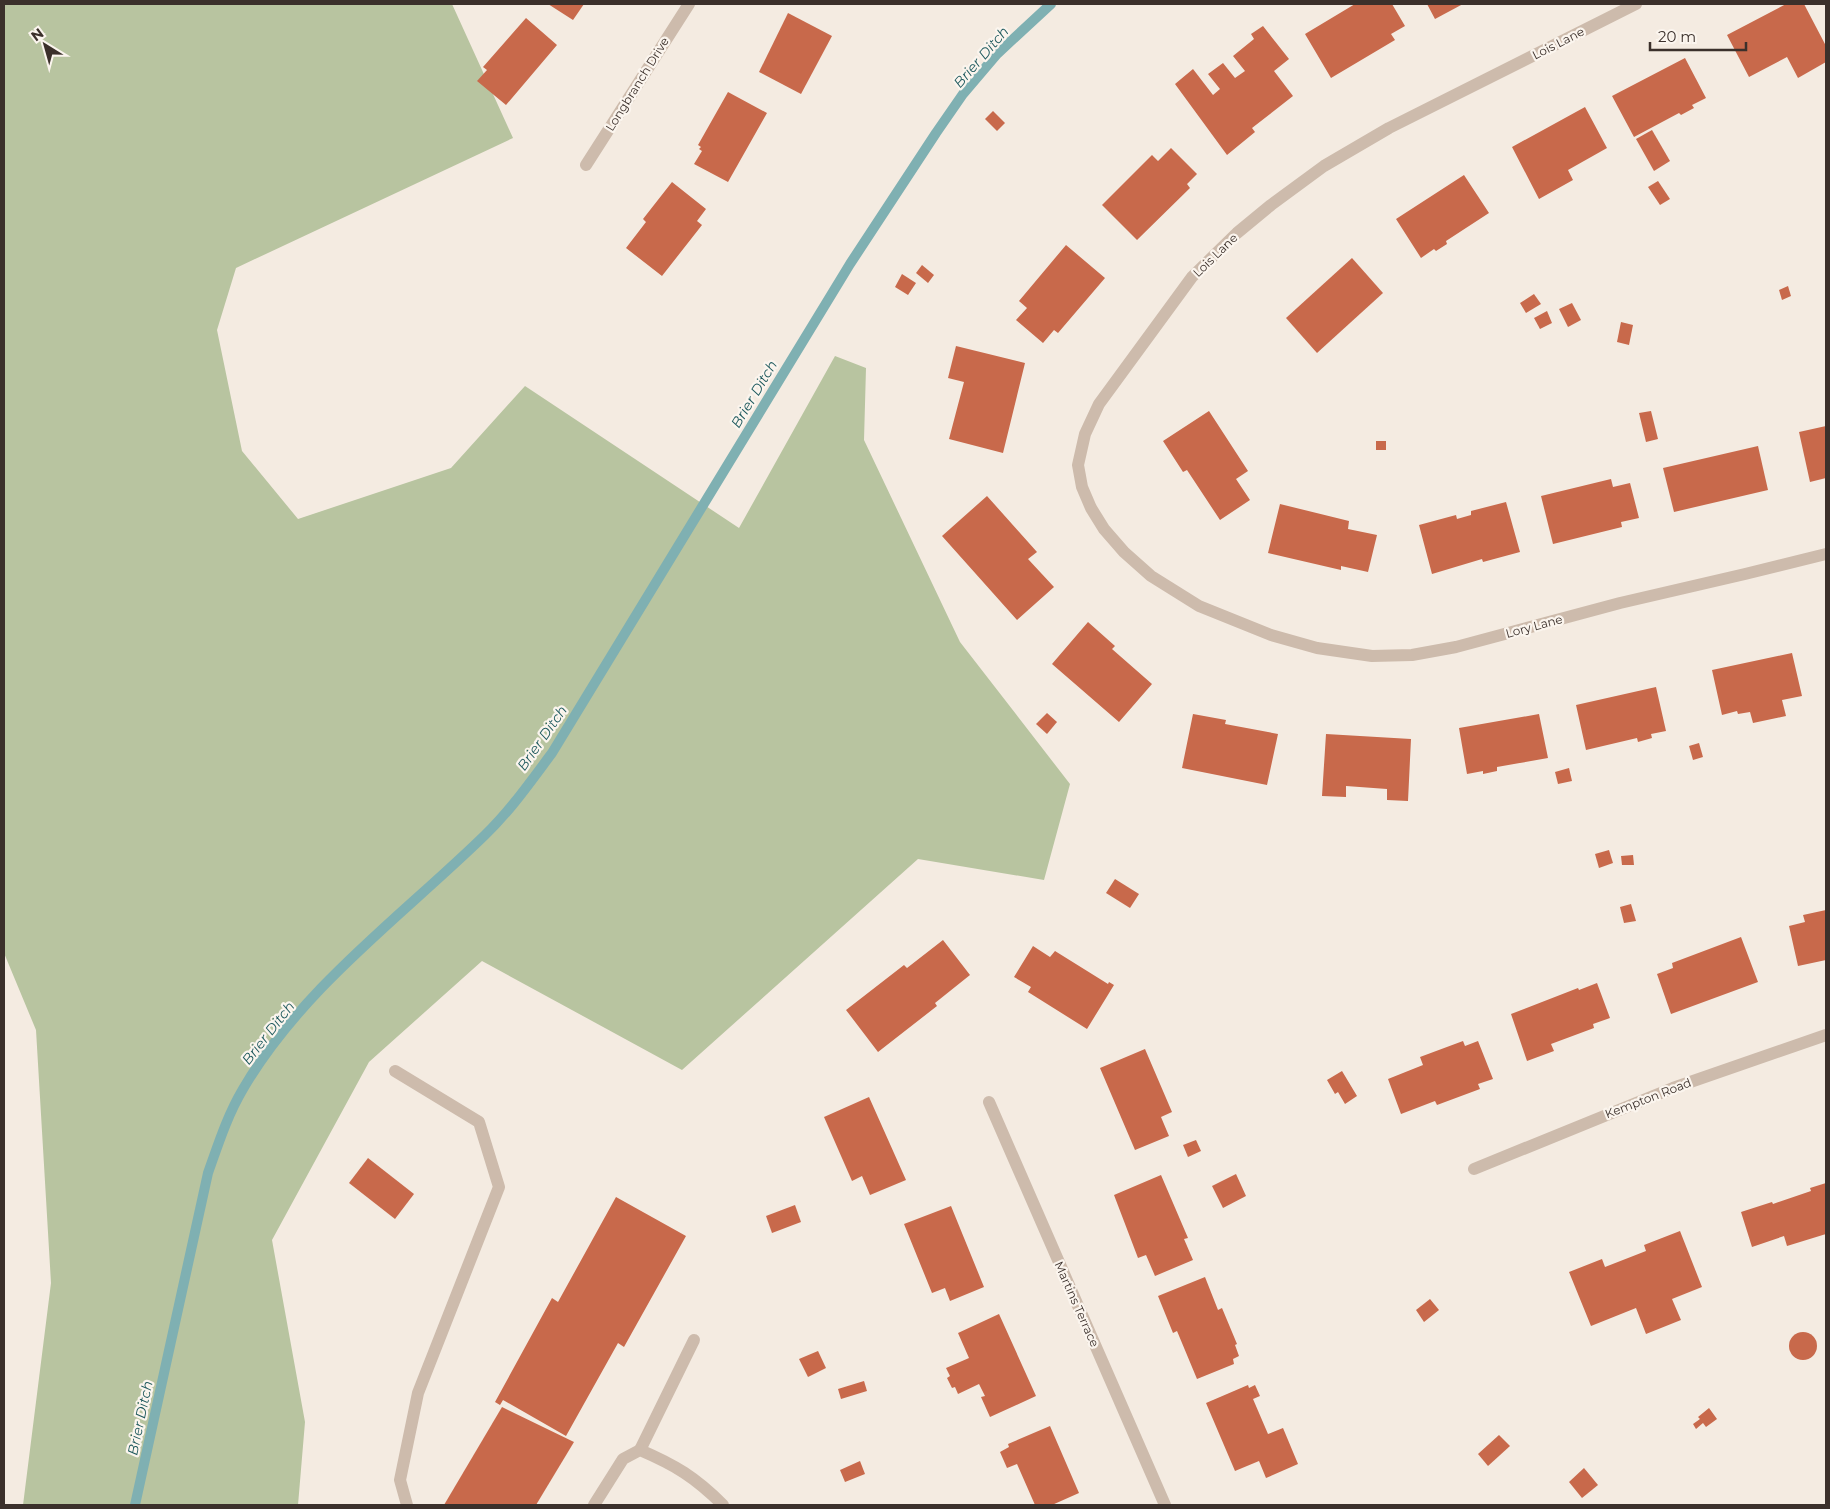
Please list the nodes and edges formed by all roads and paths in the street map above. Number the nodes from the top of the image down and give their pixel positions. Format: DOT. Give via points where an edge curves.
graph roads {
  1 [pos="689,4"];
  2 [pos="1636,4"];
  3 [pos="586,165"];
  4 [pos="1826,554"];
  5 [pos="1240,623"];
  6 [pos="1826,1035"];
  7 [pos="395,1070"];
  8 [pos="989,1102"];
  9 [pos="1474,1169"];
  10 [pos="694,1340"];
  11 [pos="640,1450"];
  12 [pos="407,1505"];
  13 [pos="594,1505"];
  14 [pos="723,1505"];
  15 [pos="1165,1505"];
  1 -- 3 [label="street, Longbranch Drive"];
  2 -- 5 [label="street, Lois Lane" via="1389,128 1324,166 1271,205 1192,277 1099,404 1085,434 1078,465 1090,508 1124,552 1151,576 1199,606"];
  4 -- 5 [label="street, Lory Lane" via="1620,603 1456,647 1412,655 1372,656 1317,648"];
  6 -- 9 [label="street, Kempton Road" via="1673,1088"];
  7 -- 12 [label="street" via="480,1122 499,1187 418,1393 400,1480"];
  8 -- 15 [label="street, Martins Terrace"];
  10 -- 11 [label="street"];
  11 -- 13 [label="street" via="622,1459"];
  11 -- 14 [label="street" via="690,1476"];
}
